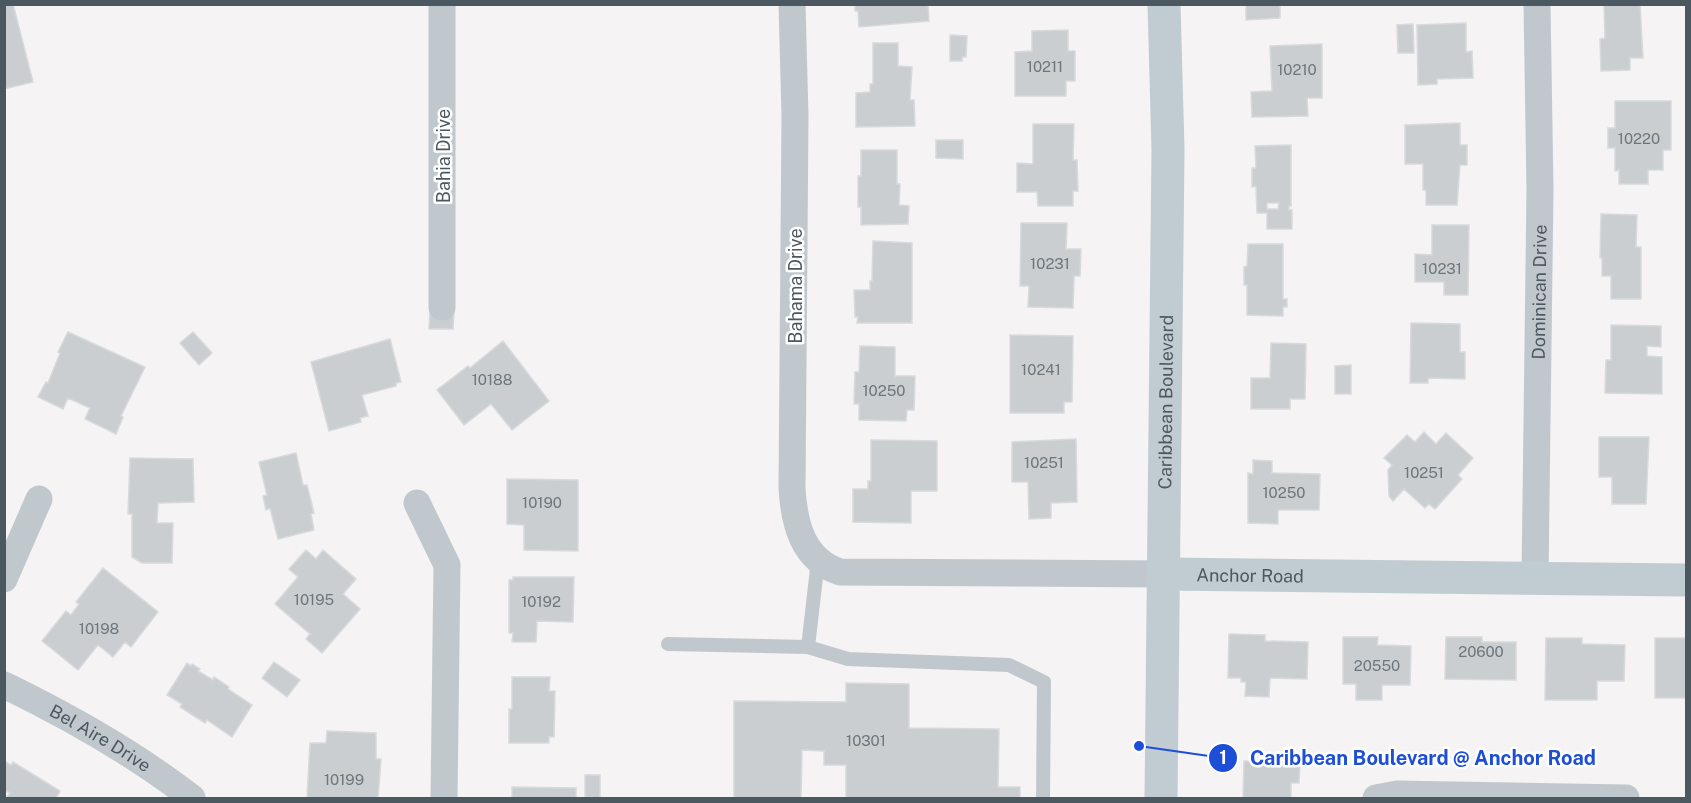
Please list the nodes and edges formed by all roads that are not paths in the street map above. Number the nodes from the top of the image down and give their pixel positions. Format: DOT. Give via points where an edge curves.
graph roads {
  1 [pos="442,4"];
  2 [pos="792,4"];
  3 [pos="1164,4"];
  4 [pos="1537,4"];
  5 [pos="442,307"];
  6 [pos="39,499"];
  7 [pos="417,503"];
  8 [pos="818,560"];
  9 [pos="1164,574"];
  10 [pos="1535,578"];
  11 [pos="4,579"];
  12 [pos="1686,580"];
  13 [pos="668,644"];
  14 [pos="808,647"];
  15 [pos="4,685"];
  16 [pos="192,798"];
  17 [pos="444,798"];
  18 [pos="1044,798"];
  19 [pos="1161,798"];
  20 [pos="1376,798"];
  21 [pos="1597,798"];
  22 [pos="1626,798"];
  1 -- 5 [label="street, Bahia Drive"];
  2 -- 8 [label="street, Bahama Drive" via="792,488 801,536"];
  3 -- 9 [label="street, Caribbean Boulevard" via="1168,150"];
  4 -- 10 [label="street, Dominican Drive" via="1540,190"];
  6 -- 11 [label="street"];
  7 -- 17 [label="street" via="447,565"];
  8 -- 9 [label="street, Anchor Road" via="826,568 851,573"];
  8 -- 14 [label="lane"];
  9 -- 10 [label="street, Anchor Road"];
  9 -- 19 [label="street, Caribbean Boulevard"];
  10 -- 12 [label="street, Anchor Road"];
  13 -- 14 [label="lane"];
  14 -- 18 [label="lane" via="848,659 1009,665 1044,682"];
  15 -- 16 [label="street, Bel Aire Drive" via="138,759"];
  20 -- 21 [label="street" via="1397,794"];
  21 -- 22 [label="street"];
}
